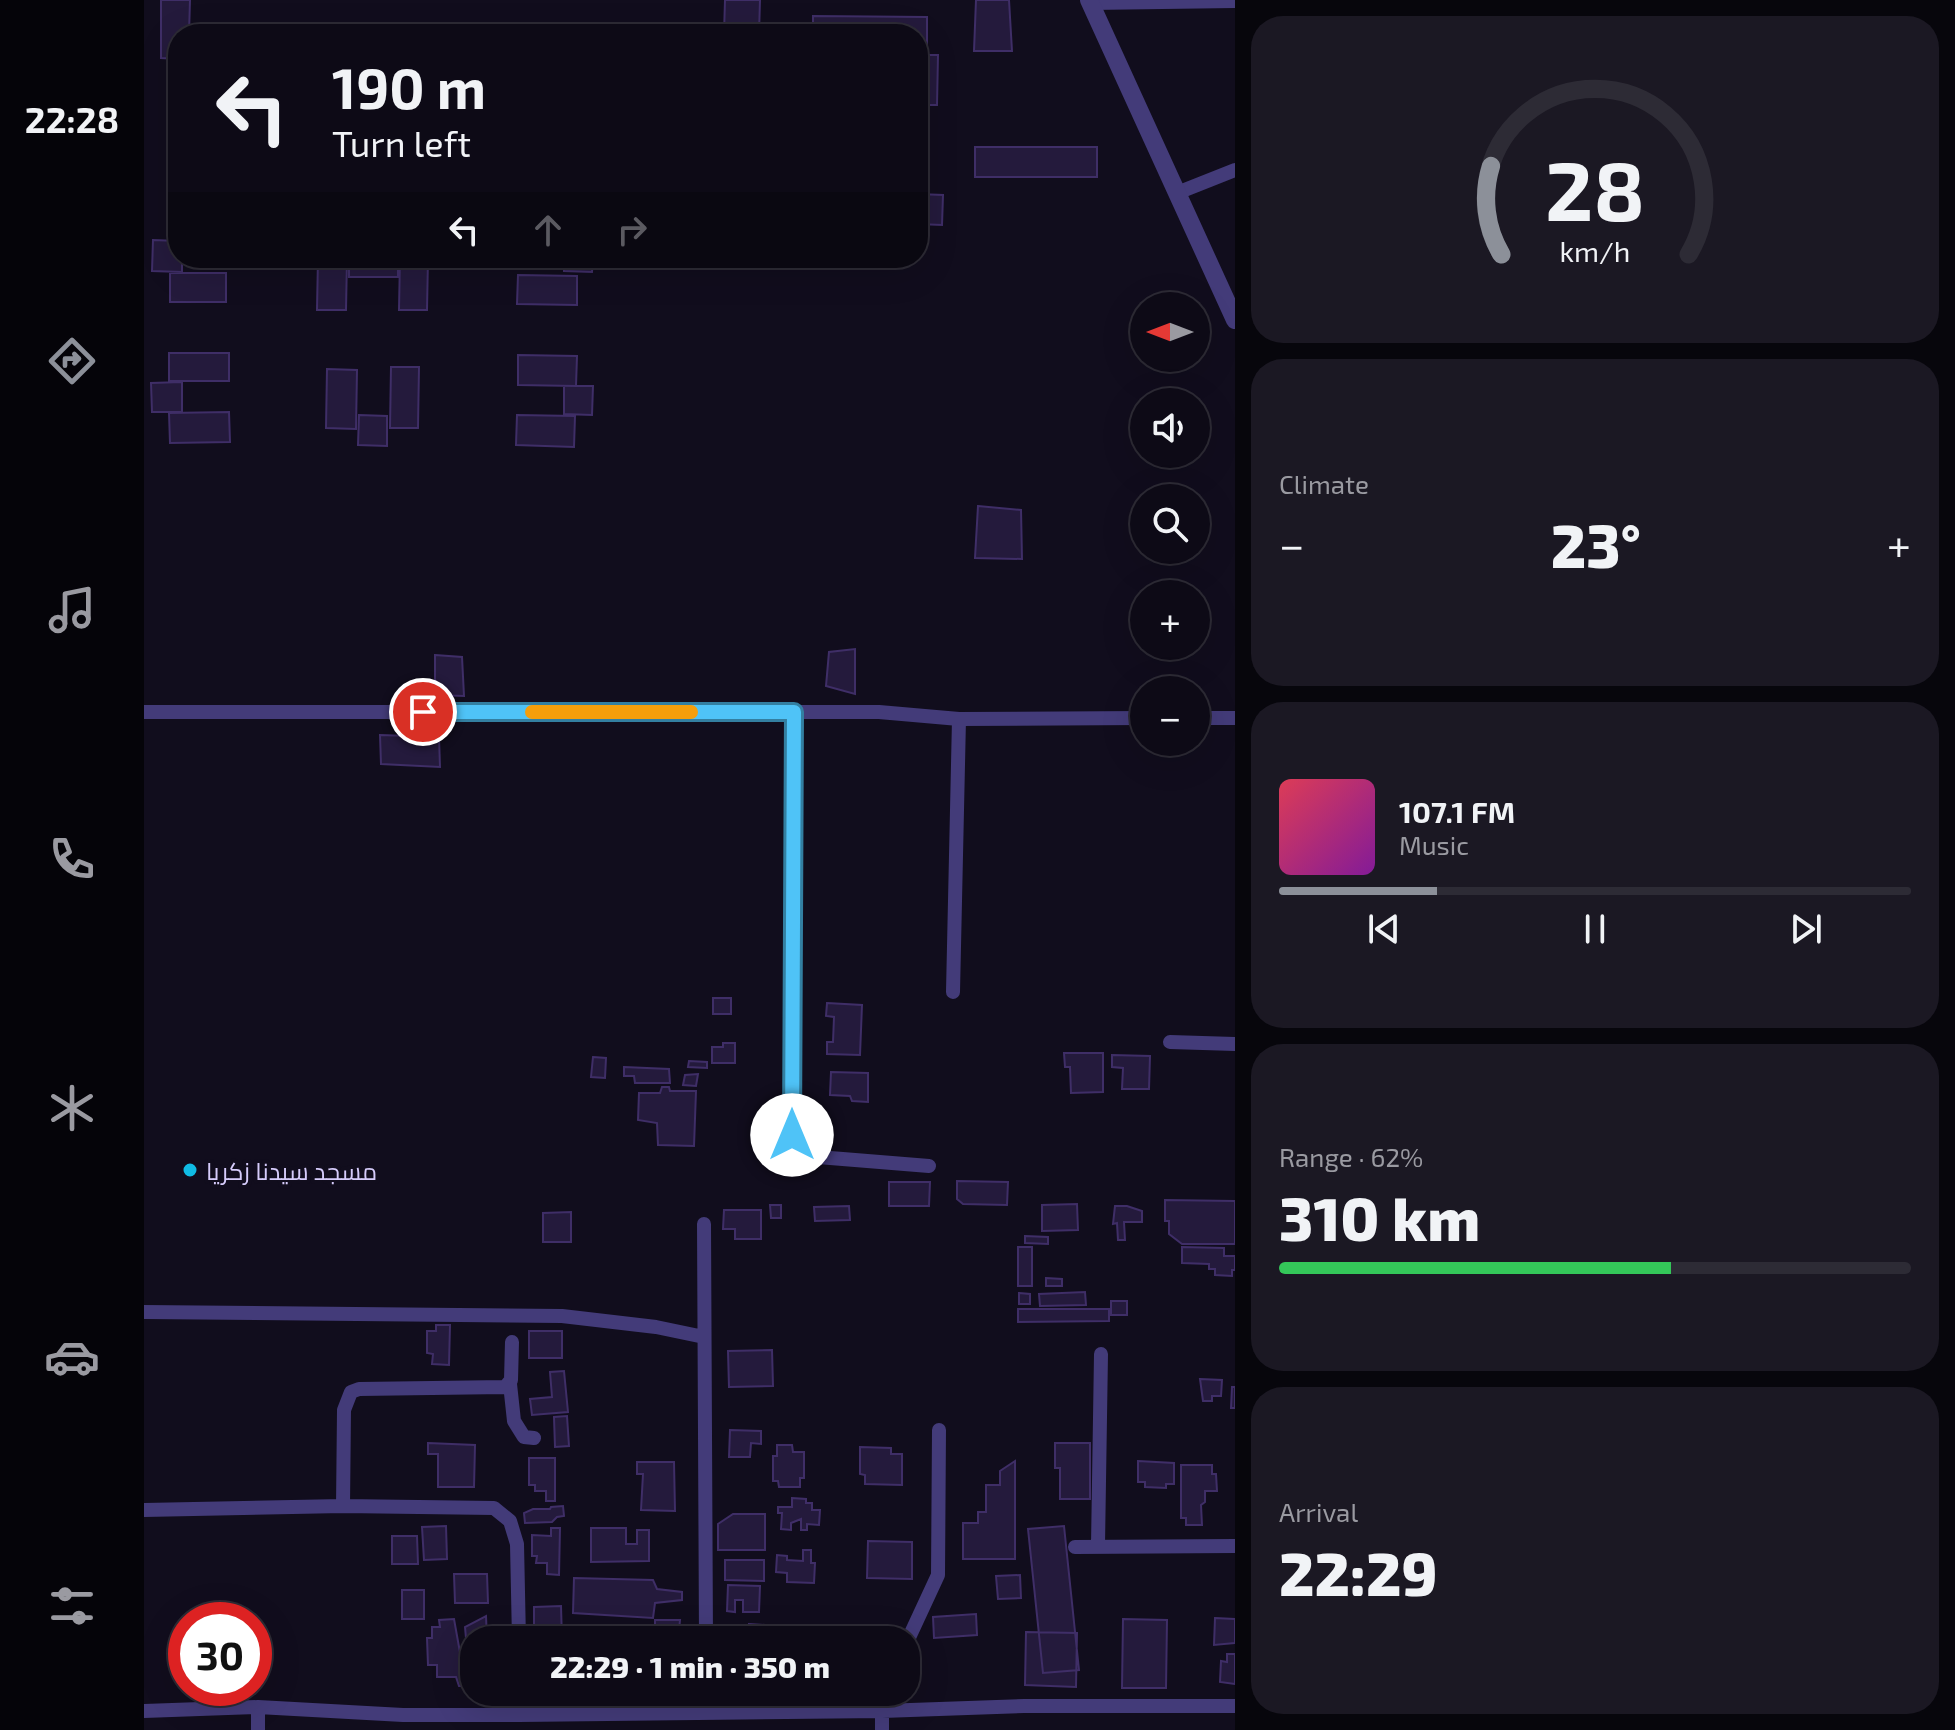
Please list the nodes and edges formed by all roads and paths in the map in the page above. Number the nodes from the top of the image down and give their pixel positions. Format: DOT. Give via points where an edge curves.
graph roads {
  1 [pos="1235,1"];
  2 [pos="1090,2"];
  3 [pos="1235,170"];
  4 [pos="1177,193"];
  5 [pos="1235,320"];
  6 [pos="144,712"];
  7 [pos="794,712"];
  8 [pos="1130,718"];
  9 [pos="1210,718"];
  10 [pos="1235,718"];
  11 [pos="959,719"];
  12 [pos="953,992"];
  13 [pos="1170,1042"];
  14 [pos="1235,1044"];
  15 [pos="929,1166"];
  16 [pos="704,1224"];
  17 [pos="144,1312"];
  18 [pos="704,1337"];
  19 [pos="512,1342"];
  20 [pos="1101,1354"];
  21 [pos="510,1384"];
  22 [pos="939,1430"];
  23 [pos="534,1438"];
  24 [pos="343,1506"];
  25 [pos="144,1510"];
  26 [pos="1098,1545"];
  27 [pos="1235,1546"];
  28 [pos="1075,1547"];
  29 [pos="519,1626"];
  30 [pos="706,1626"];
  31 [pos="914,1626"];
  32 [pos="519,1706"];
  33 [pos="707,1706"];
  34 [pos="883,1706"];
  35 [pos="1235,1706"];
  36 [pos="258,1707"];
  37 [pos="144,1711"];
  38 [pos="882,1711"];
  39 [pos="707,1713"];
  40 [pos="519,1715"];
  41 [pos="403,1722"];
  42 [pos="571,1722"];
  43 [pos="258,1730"];
  44 [pos="882,1730"];
  1 -- 2 [label="street"];
  2 -- 4 [label="street"];
  3 -- 4 [label="street"];
  4 -- 5 [label="street"];
  6 -- 7 [label="street"];
  7 -- 11 [label="street"];
  7 -- 15 [label="street" via="792,1135 818,1157"];
  8 -- 11 [label="street"];
  9 -- 10 [label="street"];
  11 -- 12 [label="street"];
  13 -- 14 [label="street"];
  16 -- 18 [label="street"];
  17 -- 18 [label="street" via="562,1316"];
  18 -- 30 [label="street"];
  19 -- 21 [label="street"];
  20 -- 26 [label="street"];
  21 -- 23 [label="street" via="517,1428 524,1437"];
  21 -- 24 [label="street" via="351,1392 344,1410"];
  22 -- 31 [label="street" via="938,1575"];
  24 -- 25 [label="street"];
  24 -- 29 [label="street" via="494,1508 510,1521 517,1544"];
  26 -- 27 [label="street"];
  26 -- 28 [label="street"];
  32 -- 40 [label="street"];
  33 -- 39 [label="street"];
  34 -- 38 [label="street"];
  35 -- 38 [label="street"];
  36 -- 37 [label="street"];
  36 -- 41 [label="street"];
  36 -- 43 [label="street"];
  38 -- 39 [label="street"];
  38 -- 44 [label="street"];
  39 -- 42 [label="street"];
  40 -- 41 [label="street"];
  40 -- 42 [label="street"];
}
